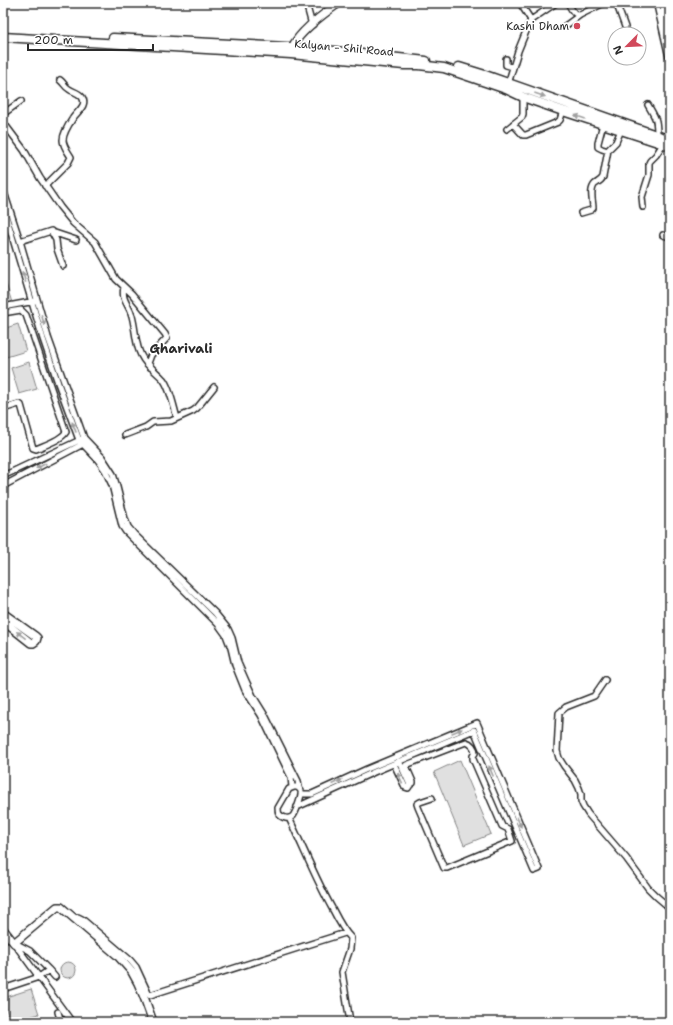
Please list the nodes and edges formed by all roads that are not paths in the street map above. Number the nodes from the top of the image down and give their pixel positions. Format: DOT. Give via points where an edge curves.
graph roads {
  1 [pos="306,3"];
  2 [pos="339,3"];
  3 [pos="520,3"];
  4 [pos="556,3"];
  5 [pos="568,3"];
  6 [pos="604,3"];
  7 [pos="615,3"];
  8 [pos="658,3"];
  9 [pos="666,3"];
  10 [pos="580,15"];
  11 [pos="531,20"];
  12 [pos="670,22"];
  13 [pos="312,25"];
  14 [pos="565,26"];
  15 [pos="625,26"];
  16 [pos="3,32"];
  17 [pos="3,37"];
  18 [pos="292,51"];
  19 [pos="670,52"];
  20 [pos="506,60"];
  21 [pos="513,67"];
  22 [pos="60,80"];
  23 [pos="507,86"];
  24 [pos="523,97"];
  25 [pos="21,101"];
  26 [pos="648,105"];
  27 [pos="563,111"];
  28 [pos="3,114"];
  29 [pos="3,122"];
  30 [pos="513,124"];
  31 [pos="603,124"];
  32 [pos="506,129"];
  33 [pos="621,130"];
  34 [pos="657,136"];
  35 [pos="668,141"];
  36 [pos="608,151"];
  37 [pos="46,186"];
  38 [pos="3,189"];
  39 [pos="3,206"];
  40 [pos="643,207"];
  41 [pos="581,213"];
  42 [pos="52,232"];
  43 [pos="663,235"];
  44 [pos="670,237"];
  45 [pos="76,240"];
  46 [pos="20,241"];
  47 [pos="63,266"];
  48 [pos="124,287"];
  49 [pos="35,301"];
  50 [pos="3,307"];
  51 [pos="3,313"];
  52 [pos="150,367"];
  53 [pos="214,387"];
  54 [pos="3,409"];
  55 [pos="177,418"];
  56 [pos="125,435"];
  57 [pos="84,441"];
  58 [pos="3,468"];
  59 [pos="5,476"];
  60 [pos="3,486"];
  61 [pos="3,613"];
  62 [pos="3,621"];
  63 [pos="605,680"];
  64 [pos="263,715"];
  65 [pos="477,722"];
  66 [pos="474,730"];
  67 [pos="400,762"];
  68 [pos="394,764"];
  69 [pos="373,770"];
  70 [pos="410,785"];
  71 [pos="292,788"];
  72 [pos="299,788"];
  73 [pos="301,794"];
  74 [pos="432,798"];
  75 [pos="297,807"];
  76 [pos="289,818"];
  77 [pos="670,908"];
  78 [pos="75,919"];
  79 [pos="3,929"];
  80 [pos="345,933"];
  81 [pos="14,942"];
  82 [pos="49,970"];
  83 [pos="39,977"];
  84 [pos="55,977"];
  85 [pos="3,989"];
  86 [pos="58,1012"];
  87 [pos="61,1022"];
  88 [pos="72,1022"];
  89 [pos="153,1022"];
  90 [pos="350,1022"];
  1 -- 13 [label="street"];
  2 -- 13 [label="street"];
  3 -- 11 [label="street"];
  4 -- 11 [label="street"];
  5 -- 10 [label="street" via="575,14"];
  6 -- 10 [label="street"];
  7 -- 15 [label="street"];
  8 -- 19 [label="main road"];
  9 -- 12 [label="main road"];
  10 -- 14 [label="street"];
  11 -- 21 [label="street"];
  13 -- 18 [label="street" via="299,37"];
  16 -- 18 [label="main road, Kalyan - Shil Road"];
  17 -- 18 [label="main road, Kalyan - Shil Road"];
  18 -- 23 [label="main road, Kalyan - Shil Road" via="404,62 445,63"];
  20 -- 21 [label="street" via="506,65"];
  21 -- 23 [label="street"];
  22 -- 37 [label="street" via="69,90 81,96 83,104 64,135 63,142 71,157"];
  23 -- 24 [label="main road, Kalyan - Shil Road"];
  23 -- 34 [label="main road, Kalyan - Shil Road, one-way"];
  24 -- 27 [label="main road, Kalyan - Shil Road"];
  24 -- 30 [label="street" via="522,117"];
  25 -- 28 [label="street"];
  26 -- 34 [label="street" via="656,118"];
  27 -- 30 [label="street" via="558,122 526,135"];
  31 -- 27 [label="main road, Kalyan - Shil Road, one-way"];
  29 -- 37 [label="street"];
  30 -- 32 [label="street"];
  31 -- 33 [label="main road, Kalyan - Shil Road"];
  31 -- 36 [label="street" via="598,147"];
  33 -- 35 [label="main road, Kalyan - Shil Road"];
  33 -- 36 [label="street" via="616,142"];
  34 -- 35 [label="main road, Kalyan - Shil Road"];
  35 -- 40 [label="street" via="649,163 649,175 642,197"];
  36 -- 41 [label="street" via="602,180 593,187 593,208"];
  37 -- 48 [label="street" via="73,223 95,242 116,279"];
  38 -- 46 [label="street"];
  49 -- 39 [label="street, one-way"];
  42 -- 45 [label="street"];
  42 -- 46 [label="street"];
  42 -- 47 [label="street"];
  43 -- 44 [label="street"];
  46 -- 49 [label="street"];
  48 -- 52 [label="street" via="124,298 132,314 139,351"];
  48 -- 52 [label="street" via="167,338 151,355 148,363"];
  49 -- 50 [label="street"];
  49 -- 57 [label="street" via="43,339 58,383"];
  51 -- 54 [label="street" via="21,310 26,315 66,432 59,439 33,448 21,405"];
  52 -- 55 [label="street" via="167,385"];
  53 -- 55 [label="street" via="197,408"];
  55 -- 56 [label="street" via="153,422"];
  57 -- 59 [label="street"];
  57 -- 60 [label="street, one-way"];
  57 -- 64 [label="street" via="102,457 113,474 128,527 228,629 238,663"];
  58 -- 59 [label="street"];
  61 -- 62 [label="street, one-way" via="35,636 36,641 31,643"];
  63 -- 77 [label="street" via="594,696 559,712 557,752 579,788 581,801 588,814 652,893"];
  64 -- 71 [label="street" via="291,777"];
  64 -- 72 [label="street" via="298,781"];
  65 -- 66 [label="street"];
  65 -- 66 [label="street, one-way" via="536,870"];
  69 -- 65 [label="street, one-way"];
  66 -- 67 [label="street"];
  67 -- 68 [label="street"];
  67 -- 70 [label="street"];
  68 -- 69 [label="street"];
  70 -- 68 [label="street, one-way" via="408,788 405,787"];
  73 -- 69 [label="street, one-way" via="312,794"];
  69 -- 75 [label="street"];
  70 -- 74 [label="street" via="413,782 406,765 466,742 470,743 475,752 473,759 502,826 508,829 512,841 444,868 418,807 420,802"];
  71 -- 72 [label="street"];
  71 -- 76 [label="street" via="278,808 282,817"];
  72 -- 73 [label="street"];
  73 -- 75 [label="street"];
  75 -- 76 [label="street" via="293,816"];
  76 -- 80 [label="street" via="321,890"];
  78 -- 80 [label="street" via="82,919 130,960 150,995"];
  78 -- 81 [label="street" via="59,906"];
  78 -- 89 [label="street" via="117,955 132,972"];
  79 -- 81 [label="street"];
  80 -- 90 [label="street" via="351,938 342,972"];
  81 -- 82 [label="street" via="30,951"];
  81 -- 83 [label="street"];
  82 -- 83 [label="street"];
  82 -- 84 [label="street"];
  83 -- 85 [label="street"];
  83 -- 88 [label="street"];
  86 -- 87 [label="street"];
}
